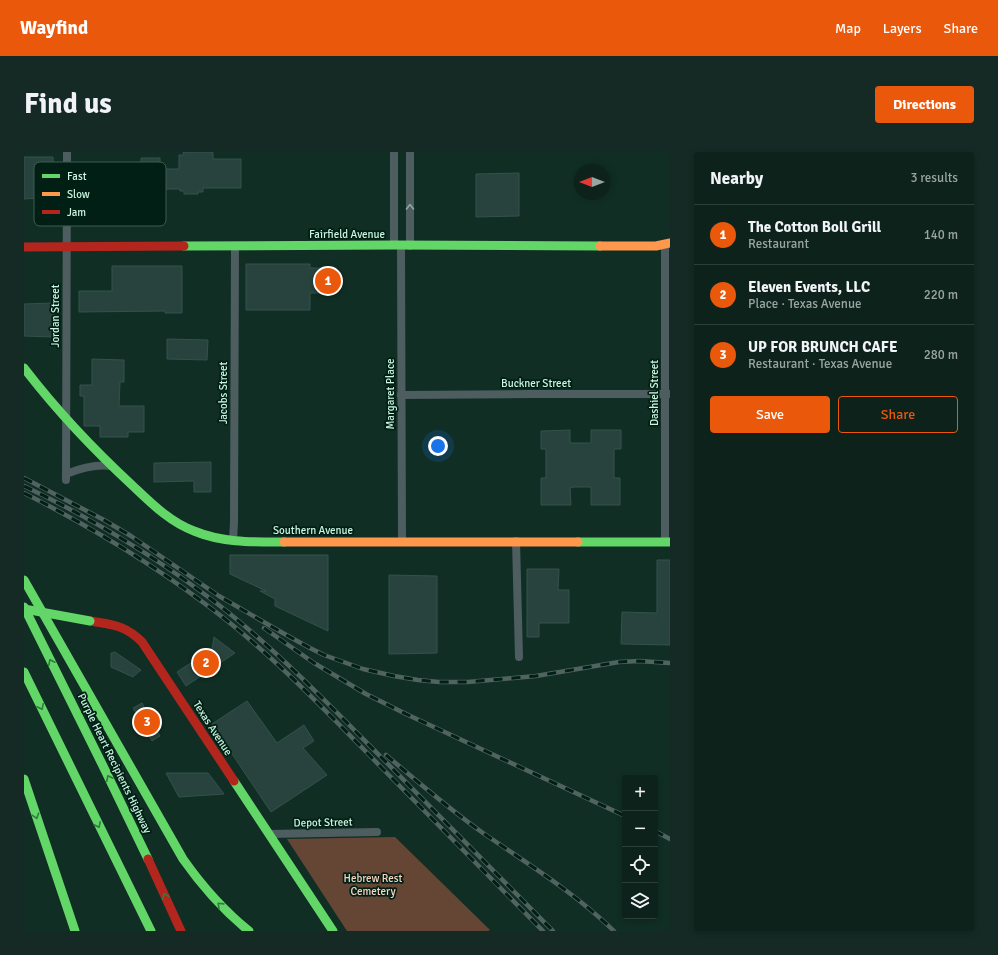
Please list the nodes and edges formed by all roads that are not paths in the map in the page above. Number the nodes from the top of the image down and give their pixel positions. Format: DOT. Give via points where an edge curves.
graph roads {
  1 [pos="394,152"];
  2 [pos="410,152"];
  3 [pos="66,226"];
  4 [pos="668,244"];
  5 [pos="66,246"];
  6 [pos="235,246"];
  7 [pos="402,246"];
  8 [pos="24,247"];
  9 [pos="24,368"];
  10 [pos="668,394"];
  11 [pos="401,395"];
  12 [pos="66,419"];
  13 [pos="111,466"];
  14 [pos="232,541"];
  15 [pos="402,541"];
  16 [pos="516,541"];
  17 [pos="668,542"];
  18 [pos="24,580"];
  19 [pos="24,608"];
  20 [pos="519,657"];
  21 [pos="24,672"];
  22 [pos="24,779"];
  23 [pos="377,832"];
  24 [pos="269,834"];
  25 [pos="118,866"];
  26 [pos="138,924"];
  27 [pos="75,931"];
  28 [pos="151,931"];
  29 [pos="181,931"];
  30 [pos="249,931"];
  31 [pos="333,931"];
  1 -- 7 [label="street, Margaret Place"];
  7 -- 2 [label="street, Margaret Place, one-way"];
  3 -- 5 [label="street, Jordan Street"];
  4 -- 7 [label="main road, Fairfield Avenue"];
  4 -- 10 [label="street, Dashiel Street"];
  5 -- 6 [label="main road, Fairfield Avenue"];
  5 -- 8 [label="main road, Fairfield Avenue"];
  5 -- 12 [label="street, Jordan Street"];
  6 -- 7 [label="main road, Fairfield Avenue"];
  6 -- 14 [label="street, Jacobs Street"];
  7 -- 11 [label="street, Margaret Place"];
  9 -- 12 [label="main road, Southern Avenue"];
  10 -- 11 [label="street, Buckner Street"];
  10 -- 17 [label="street, Dashiel Street"];
  11 -- 15 [label="street, Margaret Place"];
  12 -- 13 [label="main road, Southern Avenue"];
  12 -- 13 [label="street, Jordan Street" via="66,477 88,466"];
  13 -- 14 [label="main road, Southern Avenue" via="151,502 185,527 208,536"];
  14 -- 15 [label="main road, Southern Avenue"];
  15 -- 16 [label="main road, Southern Avenue"];
  16 -- 17 [label="main road, Southern Avenue"];
  16 -- 20 [label="street"];
  30 -- 18 [label="main road, one-way" via="216,902 188,867"];
  19 -- 24 [label="main road, Texas Avenue, bridge" via="119,626 135,635"];
  29 -- 19 [label="main road, Purple Heart Recipients Highway, one-way"];
  21 -- 25 [label="main road, one-way"];
  22 -- 27 [label="main road, one-way"];
  23 -- 24 [label="street, Depot Street"];
  24 -- 31 [label="main road, Texas Avenue"];
  25 -- 26 [label="main road"];
  25 -- 28 [label="main road"];
}
